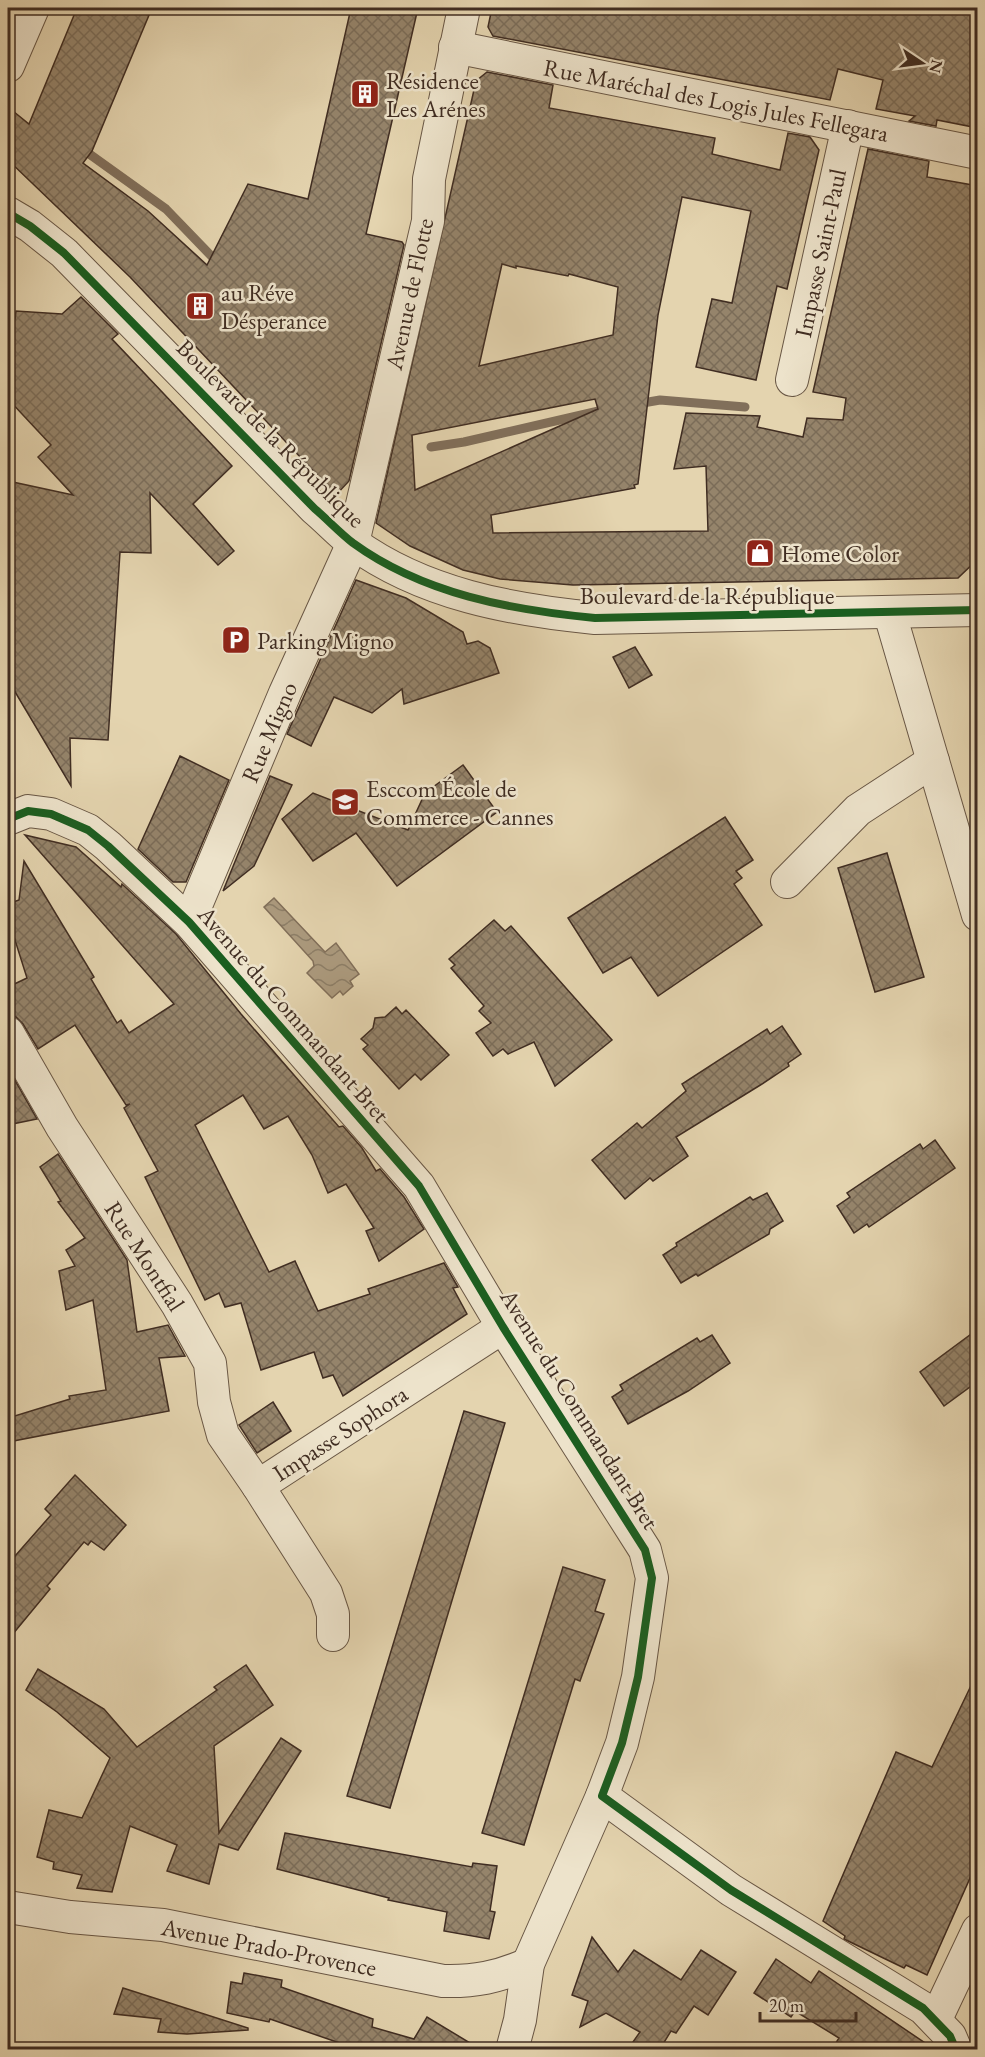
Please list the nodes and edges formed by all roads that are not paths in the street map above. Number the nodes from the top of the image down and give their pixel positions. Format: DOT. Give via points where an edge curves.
graph roads {
  1 [pos="33,8"];
  2 [pos="464,8"];
  3 [pos="455,47"];
  4 [pos="8,66"];
  5 [pos="848,126"];
  6 [pos="978,153"];
  7 [pos="8,213"];
  8 [pos="792,380"];
  9 [pos="353,543"];
  10 [pos="978,610"];
  11 [pos="890,614"];
  12 [pos="933,760"];
  13 [pos="8,819"];
  14 [pos="787,882"];
  15 [pos="978,915"];
  16 [pos="189,922"];
  17 [pos="8,1033"];
  18 [pos="503,1328"];
  19 [pos="258,1486"];
  20 [pos="333,1635"];
  21 [pos="602,1796"];
  22 [pos="8,1907"];
  23 [pos="978,1930"];
  24 [pos="528,1964"];
  25 [pos="936,2019"];
  26 [pos="512,2049"];
  27 [pos="956,2049"];
  1 -- 4 [label="street"];
  2 -- 3 [label="street, Avenue de Flotte"];
  3 -- 5 [label="street, Rue Maréchal des Logis Jules Fellegara"];
  3 -- 9 [label="street, Avenue de Flotte" via="429,179 428,221"];
  5 -- 6 [label="street, Rue Maréchal des Logis Jules Fellegara"];
  5 -- 8 [label="street, Impasse Saint-Paul"];
  7 -- 9 [label="street, Boulevard de la République" via="30,225 64,253 280,476"];
  9 -- 11 [label="street, Boulevard de la République" via="423,580 474,599 534,612 595,618"];
  9 -- 16 [label="street, Rue Migno"];
  10 -- 11 [label="street, Boulevard de la République"];
  11 -- 12 [label="street"];
  12 -- 14 [label="street" via="858,810"];
  12 -- 15 [label="street"];
  13 -- 16 [label="street, Avenue du Commandant Bret" via="40,812 65,818 88,830"];
  16 -- 18 [label="street, Avenue du Commandant Bret" via="419,1186"];
  17 -- 19 [label="street, Rue Montfial" via="62,1127 177,1304 210,1363 223,1435"];
  18 -- 19 [label="street, Impasse Sophora"];
  18 -- 21 [label="street, Avenue du Commandant Bret" via="645,1550 652,1578 635,1688 622,1743"];
  19 -- 20 [label="street, Impasse Sophora" via="326,1593 333,1614"];
  21 -- 24 [label="street, Avenue du Commandant Bret"];
  21 -- 25 [label="street" via="731,1890"];
  22 -- 24 [label="street, Avenue Prado-Provence" via="163,1925 443,1981 471,1982 500,1976"];
  23 -- 25 [label="street"];
  24 -- 26 [label="street, Avenue du Commandant Bret"];
  25 -- 27 [label="street"];
}
